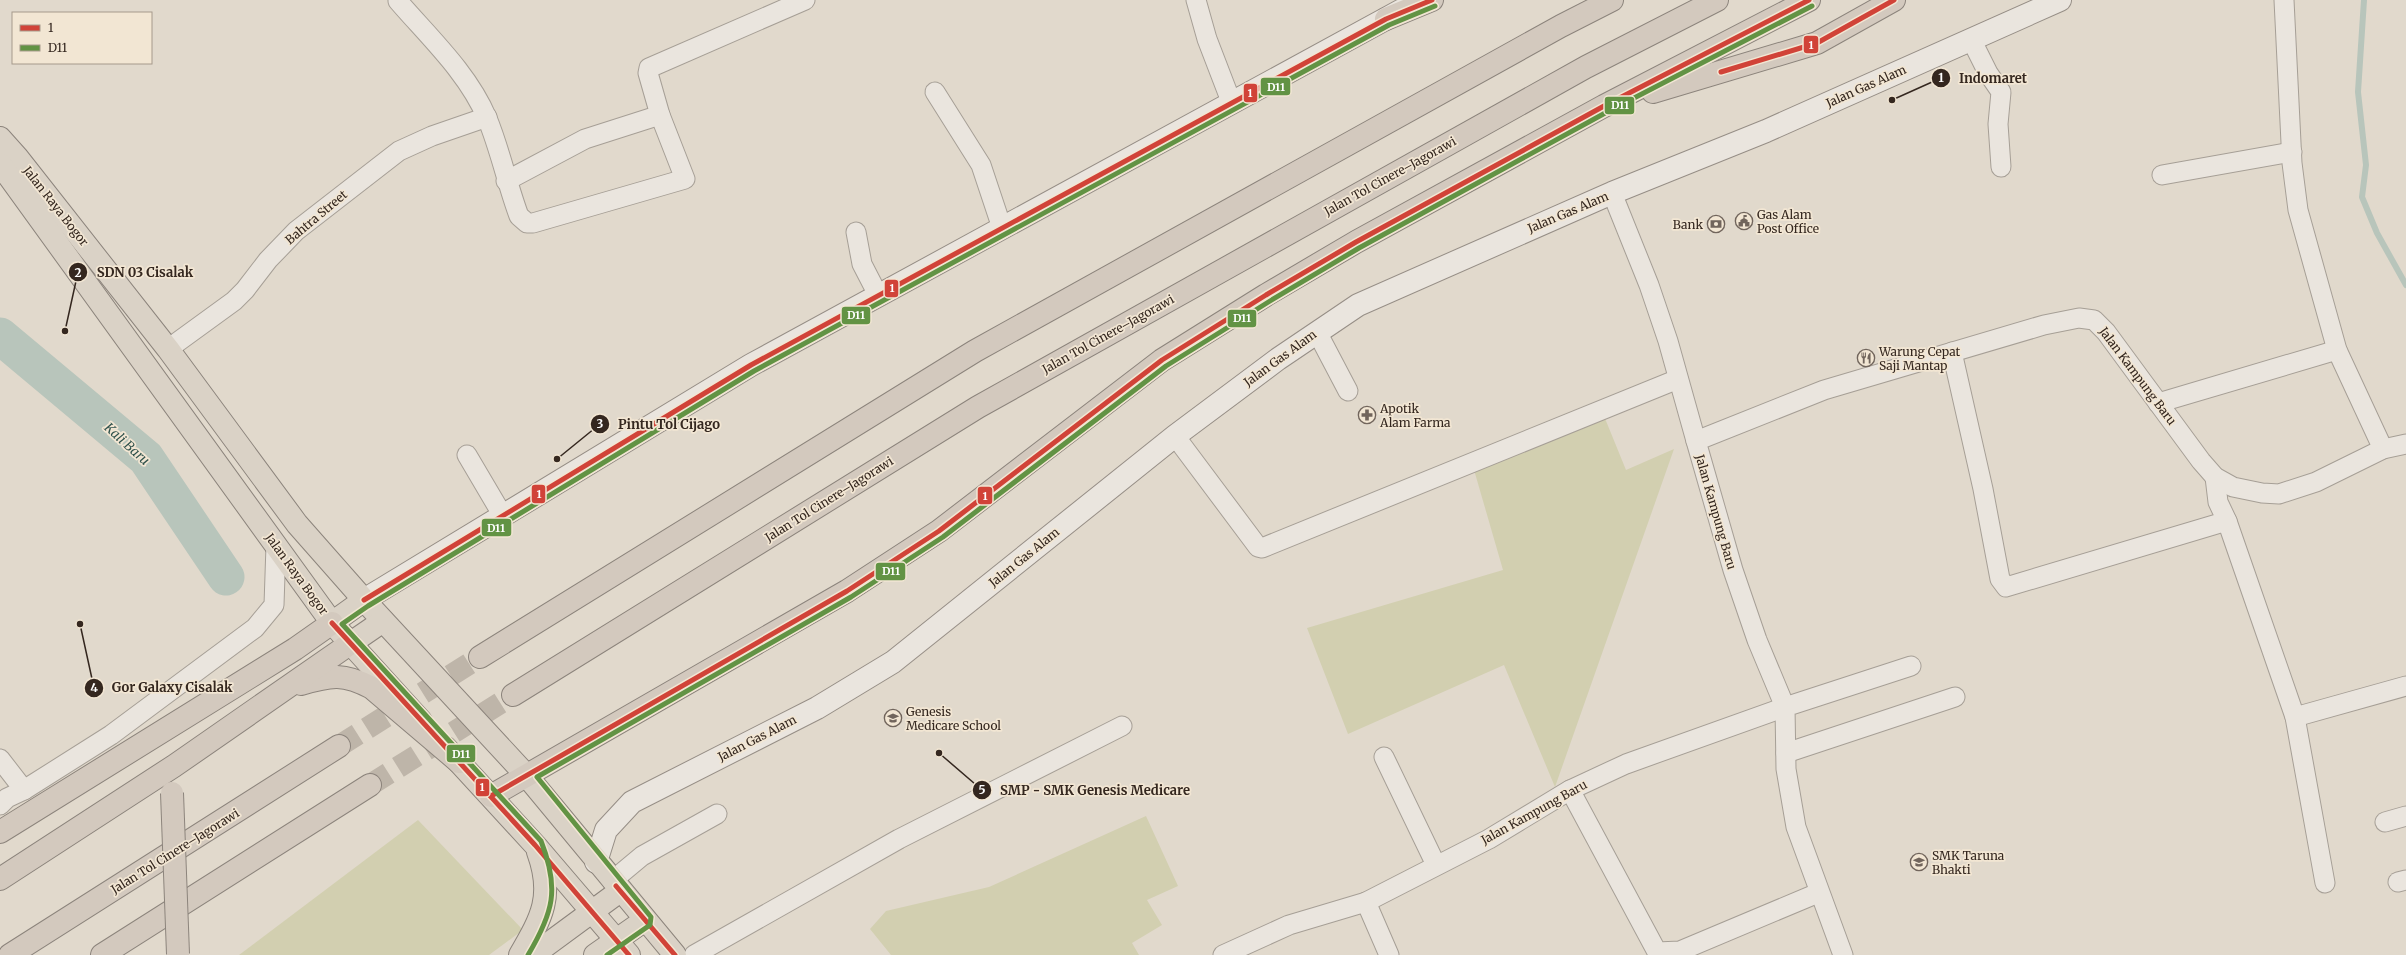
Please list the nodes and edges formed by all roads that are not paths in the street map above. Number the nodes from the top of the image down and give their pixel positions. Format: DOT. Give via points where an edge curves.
graph roads {
  1 [pos="399,0"];
  2 [pos="804,0"];
  3 [pos="1196,0"];
  4 [pos="1418,0"];
  5 [pos="1432,0"];
  6 [pos="1612,0"];
  7 [pos="1717,0"];
  8 [pos="1809,0"];
  9 [pos="1894,0"];
  10 [pos="2060,0"];
  11 [pos="2284,0"];
  12 [pos="1386,19"];
  13 [pos="1971,39"];
  14 [pos="936,92"];
  15 [pos="1232,104"];
  16 [pos="1604,106"];
  17 [pos="660,115"];
  18 [pos="487,117"];
  19 [pos="0,138"];
  20 [pos="2292,152"];
  21 [pos="0,164"];
  22 [pos="2001,167"];
  23 [pos="2162,175"];
  24 [pos="506,181"];
  25 [pos="1612,192"];
  26 [pos="1002,228"];
  27 [pos="856,232"];
  28 [pos="878,296"];
  29 [pos="1317,332"];
  30 [pos="168,349"];
  31 [pos="2336,350"];
  32 [pos="1952,352"];
  33 [pos="1678,379"];
  34 [pos="1348,391"];
  35 [pos="2158,403"];
  36 [pos="1175,436"];
  37 [pos="1696,441"];
  38 [pos="2406,444"];
  39 [pos="2383,449"];
  40 [pos="467,455"];
  41 [pos="2214,477"];
  42 [pos="503,516"];
  43 [pos="2227,521"];
  44 [pos="276,545"];
  45 [pos="364,600"];
  46 [pos="383,621"];
  47 [pos="332,623"];
  48 [pos="351,643"];
  49 [pos="480,657"];
  50 [pos="1911,666"];
  51 [pos="2406,686"];
  52 [pos="287,688"];
  53 [pos="513,694"];
  54 [pos="1955,697"];
  55 [pos="1786,707"];
  56 [pos="2295,717"];
  57 [pos="1122,726"];
  58 [pos="339,746"];
  59 [pos="1786,753"];
  60 [pos="1384,757"];
  61 [pos="0,759"];
  62 [pos="459,762"];
  63 [pos="174,766"];
  64 [pos="526,774"];
  65 [pos="370,785"];
  66 [pos="24,790"];
  67 [pos="1570,790"];
  68 [pos="491,796"];
  69 [pos="0,805"];
  70 [pos="717,814"];
  71 [pos="2406,816"];
  72 [pos="2386,822"];
  73 [pos="0,832"];
  74 [pos="535,845"];
  75 [pos="596,862"];
  76 [pos="1436,865"];
  77 [pos="0,878"];
  78 [pos="2325,883"];
  79 [pos="616,886"];
  80 [pos="1818,893"];
  81 [pos="1366,902"];
  82 [pos="592,912"];
  83 [pos="645,920"];
  84 [pos="623,948"];
  85 [pos="1681,953"];
  86 [pos="178,954"];
  87 [pos="10,955"];
  88 [pos="102,955"];
  89 [pos="520,955"];
  90 [pos="533,955"];
  91 [pos="596,955"];
  92 [pos="675,955"];
  93 [pos="694,955"];
  94 [pos="1224,955"];
  95 [pos="1389,955"];
  96 [pos="1843,955"];
  1 -- 18 [label="street" via="472,89"];
  2 -- 17 [label="street" via="650,68 648,73"];
  3 -- 15 [label="street" via="1207,39"];
  4 -- 12 [label="main road"];
  5 -- 12 [label="highway"];
  6 -- 49 [label="highway" via="975,351"];
  7 -- 53 [label="highway, Jalan Tol Cinere–Jagorawi" via="1586,67 978,407"];
  8 -- 16 [label="highway"];
  9 -- 16 [label="highway" via="1817,42"];
  10 -- 13 [label="main road, Jalan Gas Alam"];
  11 -- 20 [label="street"];
  12 -- 15 [label="main road"];
  13 -- 22 [label="street" via="2001,92 1998,124"];
  13 -- 25 [label="main road, Jalan Gas Alam" via="1766,131"];
  14 -- 26 [label="street" via="981,165"];
  15 -- 26 [label="main road"];
  16 -- 64 [label="highway" via="1356,242 1260,299 1162,360 938,531 847,592"];
  17 -- 24 [label="street" via="586,139"];
  17 -- 24 [label="street" via="685,180 534,223 527,223 520,216"];
  18 -- 24 [label="street"];
  18 -- 30 [label="street, Bahtra Street" via="432,136 399,151 296,231 268,260 240,296"];
  19 -- 30 [label="highway, Jalan Raya Bogor"];
  20 -- 23 [label="street"];
  20 -- 31 [label="street" via="2298,210"];
  21 -- 44 [label="highway, Jalan Raya Bogor"];
  25 -- 29 [label="main road, Jalan Gas Alam" via="1397,286 1358,305"];
  25 -- 33 [label="street" via="1649,286"];
  26 -- 28 [label="main road"];
  27 -- 28 [label="street" via="862,264"];
  28 -- 42 [label="main road" via="751,365"];
  29 -- 34 [label="street"];
  29 -- 36 [label="main road, Jalan Gas Alam"];
  30 -- 45 [label="highway, Jalan Raya Bogor" via="297,524"];
  31 -- 35 [label="street"];
  31 -- 39 [label="street"];
  32 -- 35 [label="street, Jalan Kampung Baru" via="2044,325 2079,318 2094,320 2106,332"];
  32 -- 37 [label="street, Jalan Kampung Baru" via="1824,390"];
  32 -- 43 [label="street" via="2000,579 2006,587"];
  33 -- 36 [label="street" via="1262,548 1258,547"];
  33 -- 37 [label="street"];
  35 -- 41 [label="street, Jalan Kampung Baru"];
  36 -- 75 [label="main road, Jalan Gas Alam" via="893,662 817,708 632,802 606,830"];
  37 -- 55 [label="street, Jalan Kampung Baru" via="1733,570 1757,640"];
  38 -- 39 [label="street, Jalan Kampung Baru"];
  39 -- 41 [label="street, Jalan Kampung Baru" via="2316,482 2279,494 2233,487"];
  40 -- 42 [label="street"];
  41 -- 43 [label="street" via="2218,502"];
  42 -- 45 [label="main road"];
  43 -- 56 [label="street"];
  44 -- 47 [label="highway, Jalan Raya Bogor"];
  44 -- 66 [label="street" via="274,605 255,628 111,735"];
  45 -- 46 [label="highway, Jalan Raya Bogor"];
  45 -- 47 [label="highway"];
  46 -- 48 [label="highway"];
  46 -- 64 [label="highway"];
  47 -- 48 [label="highway, Jalan Raya Bogor"];
  47 -- 73 [label="highway" via="295,649"];
  48 -- 52 [label="highway"];
  48 -- 62 [label="highway, Jalan Raya Bogor"];
  50 -- 55 [label="street"];
  51 -- 56 [label="street"];
  52 -- 62 [label="highway" via="326,676 342,676 357,680 372,688"];
  52 -- 63 [label="highway"];
  54 -- 59 [label="street"];
  55 -- 59 [label="street"];
  55 -- 67 [label="street, Jalan Kampung Baru" via="1626,764"];
  56 -- 78 [label="street"];
  57 -- 93 [label="street" via="899,839"];
  58 -- 87 [label="highway, Jalan Tol Cinere–Jagorawi"];
  59 -- 80 [label="street" via="1786,769 1796,827"];
  60 -- 76 [label="street"];
  61 -- 66 [label="street"];
  62 -- 68 [label="highway, Jalan Raya Bogor"];
  63 -- 77 [label="highway"];
  63 -- 86 [label="highway, bridge" via="172,793"];
  64 -- 68 [label="highway"];
  64 -- 75 [label="highway"];
  65 -- 88 [label="highway"];
  66 -- 69 [label="street"];
  67 -- 76 [label="street, Jalan Kampung Baru" via="1489,839"];
  67 -- 85 [label="street" via="1657,952"];
  68 -- 74 [label="highway, Jalan Raya Bogor"];
  70 -- 79 [label="street" via="642,856"];
  71 -- 72 [label="street"];
  74 -- 82 [label="highway, Jalan Raya Bogor"];
  74 -- 89 [label="highway" via="545,871 547,896 541,920"];
  75 -- 79 [label="highway"];
  76 -- 81 [label="street, Jalan Kampung Baru"];
  79 -- 82 [label="highway"];
  79 -- 83 [label="highway"];
  80 -- 85 [label="street"];
  80 -- 96 [label="street"];
  81 -- 94 [label="street, Jalan Kampung Baru" via="1289,925"];
  81 -- 95 [label="street"];
  82 -- 84 [label="highway, Jalan Raya Bogor"];
  82 -- 90 [label="highway"];
  83 -- 84 [label="highway"];
  83 -- 92 [label="highway"];
  84 -- 91 [label="highway"];
}
